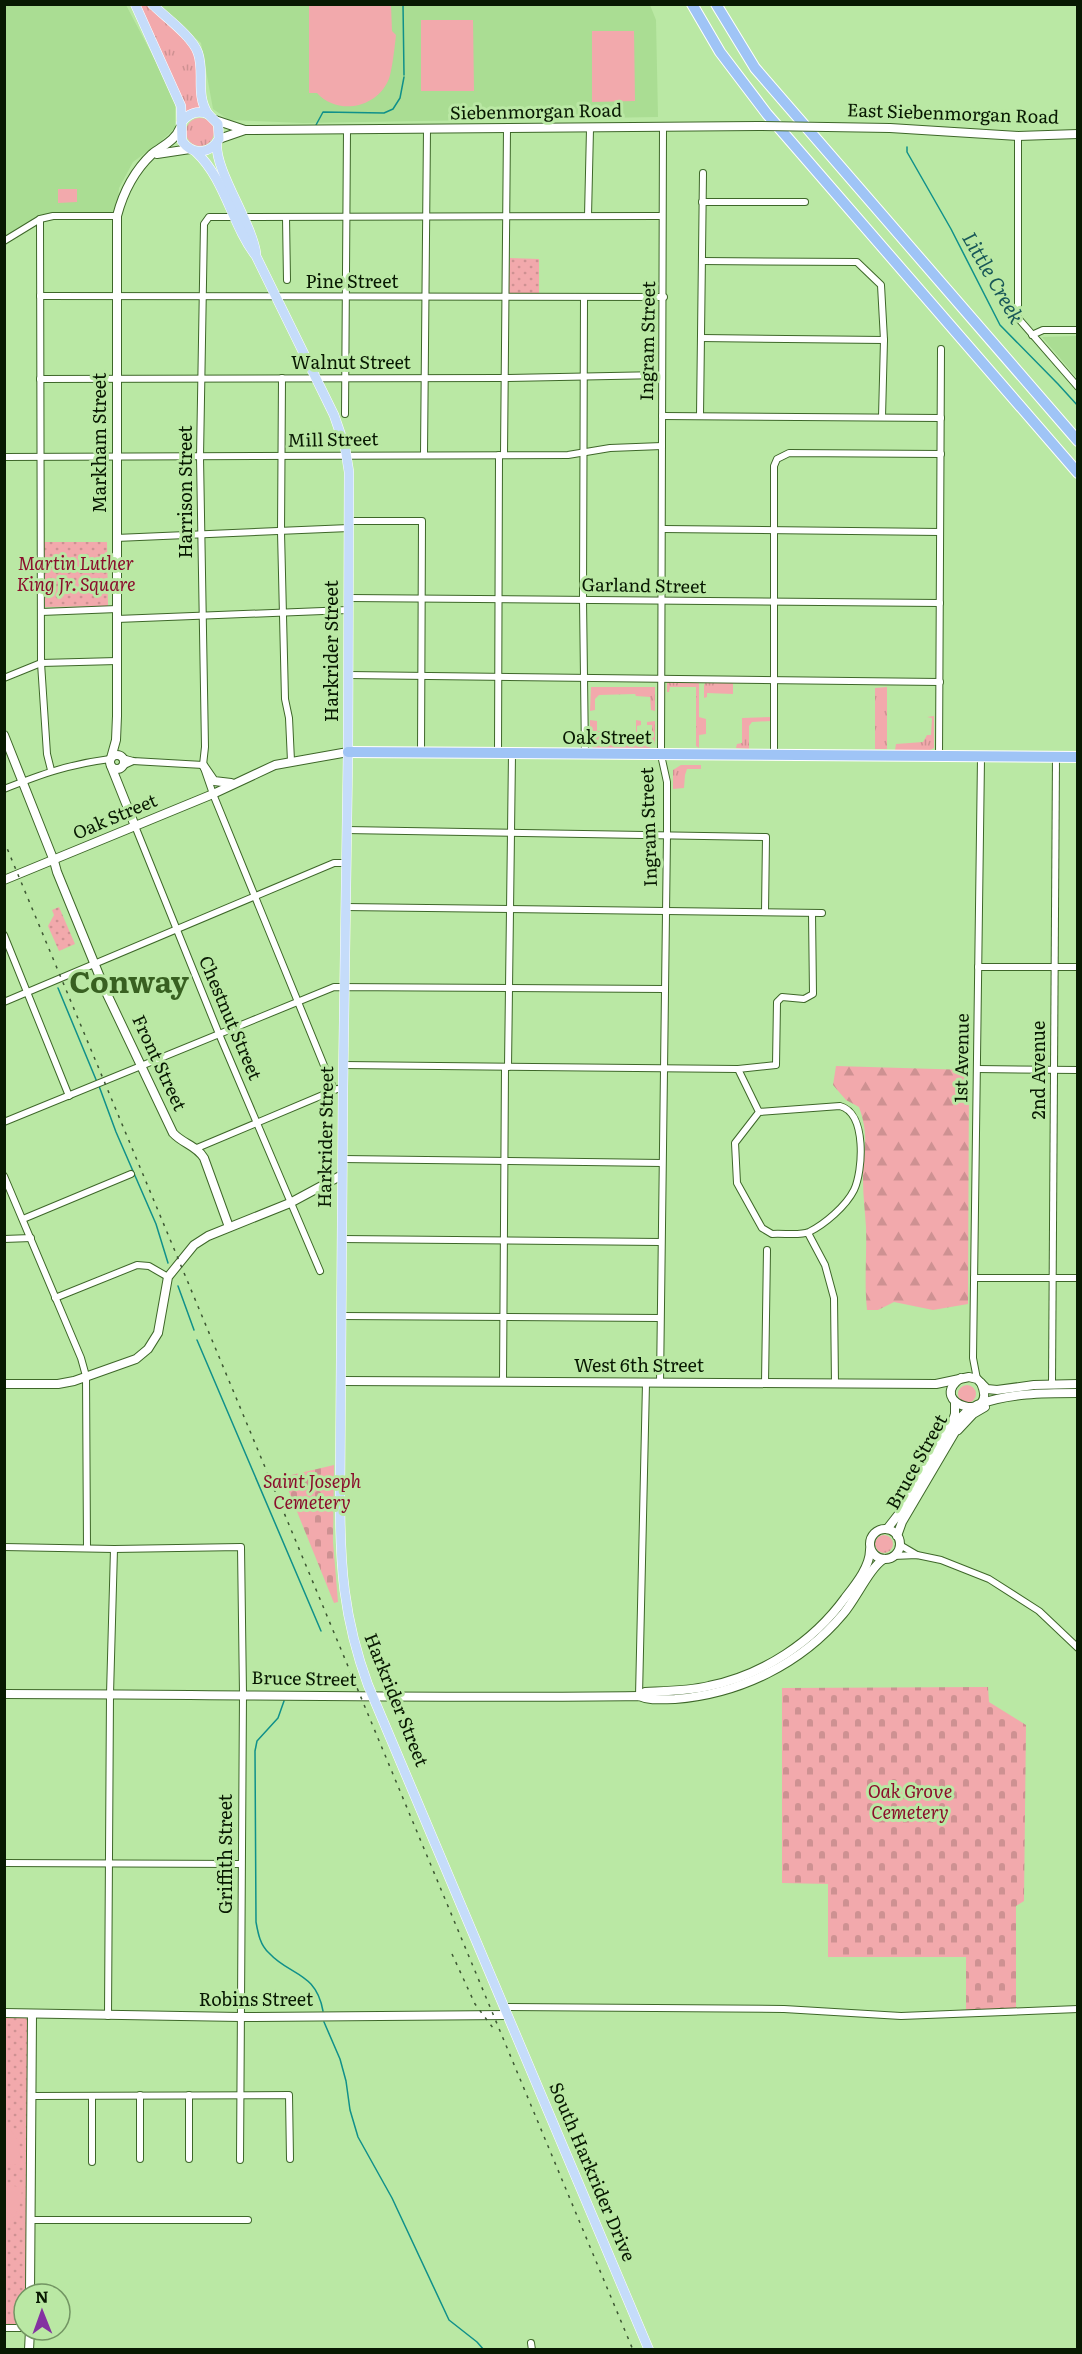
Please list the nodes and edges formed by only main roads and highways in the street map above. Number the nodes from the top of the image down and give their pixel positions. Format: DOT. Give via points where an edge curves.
graph roads {
  1 [pos="135,4"];
  2 [pos="152,4"];
  3 [pos="692,4"];
  4 [pos="716,4"];
  5 [pos="212,117"];
  6 [pos="181,125"];
  7 [pos="218,141"];
  8 [pos="193,151"];
  9 [pos="239,217"];
  10 [pos="1077,439"];
  11 [pos="1077,475"];
  12 [pos="348,752"];
  13 [pos="1077,757"];
  14 [pos="505,2011"];
  15 [pos="649,2349"];
  1 -- 6 [label="main road" via="178,98"];
  2 -- 5 [label="main road" via="196,48 201,98"];
  3 -- 11 [label="highway" via="741,83"];
  4 -- 10 [label="highway" via="755,68"];
  5 -- 6 [label="main road" via="195,112"];
  5 -- 7 [label="main road" via="220,130"];
  6 -- 8 [label="main road" via="182,141"];
  7 -- 8 [label="main road" via="206,151"];
  7 -- 9 [label="main road, Harkrider Street" via="218,159"];
  8 -- 9 [label="main road, Harkrider Street" via="209,168"];
  9 -- 12 [label="main road, Harkrider Street" via="254,241 256,256 316,377 346,455 350,493"];
  12 -- 13 [label="highway, Oak Street"];
  12 -- 14 [label="main road, Harkrider Street" via="343,1065 338,1089 342,1159 340,1513 346,1611 374,1697"];
  14 -- 15 [label="main road, South Harkrider Drive"];
}
